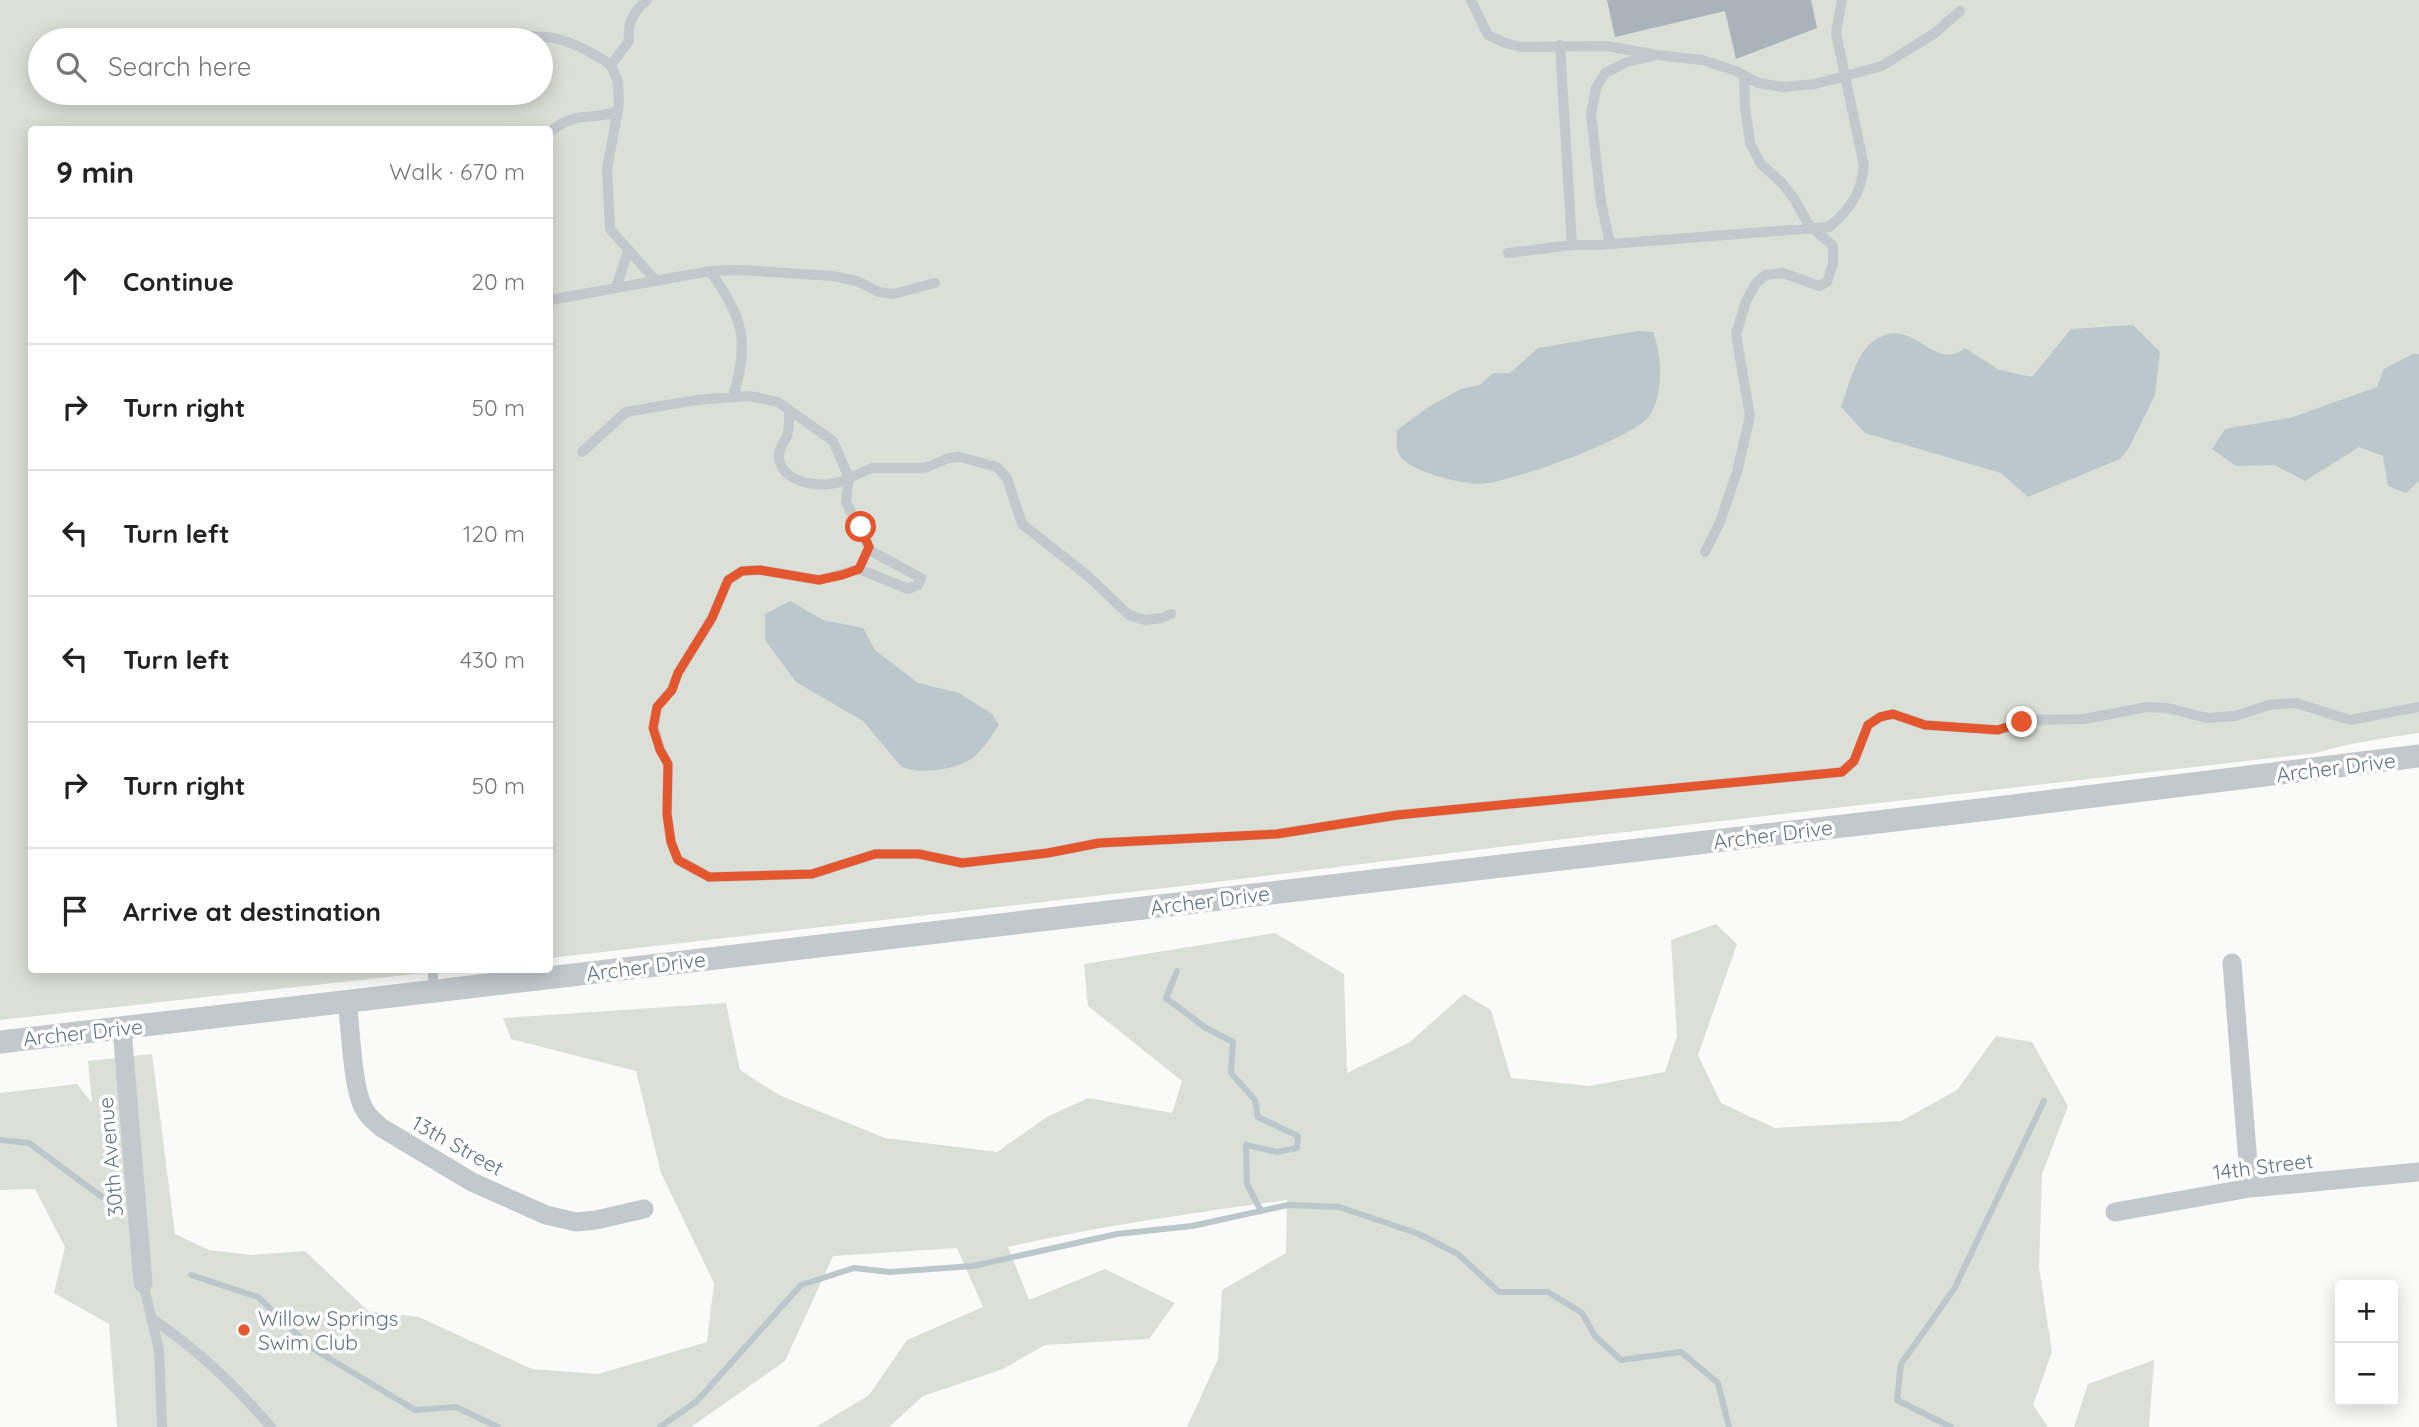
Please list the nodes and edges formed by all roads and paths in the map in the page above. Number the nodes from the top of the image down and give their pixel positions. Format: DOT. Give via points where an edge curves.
graph roads {
  1 [pos="647,0"];
  2 [pos="1471,0"];
  3 [pos="1842,0"];
  4 [pos="1961,11"];
  5 [pos="553,37"];
  6 [pos="1559,45"];
  7 [pos="1657,55"];
  8 [pos="611,65"];
  9 [pos="1744,75"];
  10 [pos="1846,78"];
  11 [pos="618,111"];
  12 [pos="553,130"];
  13 [pos="1814,229"];
  14 [pos="1611,244"];
  15 [pos="1572,245"];
  16 [pos="628,251"];
  17 [pos="1508,253"];
  18 [pos="710,271"];
  19 [pos="656,281"];
  20 [pos="935,283"];
  21 [pos="616,288"];
  22 [pos="553,299"];
  23 [pos="733,397"];
  24 [pos="789,410"];
  25 [pos="582,452"];
  26 [pos="849,478"];
  27 [pos="869,547"];
  28 [pos="1705,552"];
  29 [pos="859,569"];
  30 [pos="1171,614"];
  31 [pos="2419,707"];
  32 [pos="2419,756"];
  33 [pos="2232,963"];
  34 [pos="553,967"];
  35 [pos="497,973"];
  36 [pos="433,980"];
  37 [pos="346,1002"];
  38 [pos="122,1028"];
  39 [pos="0,1042"];
  40 [pos="2419,1172"];
  41 [pos="2250,1188"];
  42 [pos="644,1209"];
  43 [pos="2115,1212"];
  44 [pos="143,1283"];
  45 [pos="151,1318"];
  46 [pos="162,1427"];
  47 [pos="271,1427"];
  1 -- 8 [label="lane" via="635,11 629,41"];
  2 -- 6 [label="lane" via="1488,35 1521,47"];
  3 -- 10 [label="lane" via="1836,33"];
  4 -- 10 [label="lane" via="1903,54"];
  5 -- 8 [label="lane" via="575,42"];
  6 -- 7 [label="lane" via="1606,46"];
  6 -- 15 [label="lane"];
  7 -- 9 [label="lane" via="1702,60"];
  7 -- 14 [label="lane" via="1605,73 1596,88 1591,114"];
  8 -- 11 [label="lane" via="618,82"];
  9 -- 10 [label="lane" via="1758,83 1783,87"];
  9 -- 13 [label="lane" via="1750,143 1761,164 1782,183"];
  10 -- 13 [label="lane" via="1864,166 1862,184 1844,215 1829,227"];
  11 -- 12 [label="lane" via="565,120"];
  11 -- 16 [label="lane" via="607,169 610,229"];
  13 -- 14 [label="lane"];
  13 -- 28 [label="lane" via="1833,246 1827,282 1819,286 1783,273 1766,275 1746,301 1737,334 1750,416 1737,472"];
  14 -- 15 [label="lane"];
  15 -- 17 [label="lane"];
  16 -- 19 [label="lane"];
  16 -- 21 [label="lane"];
  18 -- 19 [label="lane"];
  18 -- 20 [label="lane" via="833,276 893,294"];
  18 -- 23 [label="lane" via="730,300 742,334 741,369"];
  19 -- 21 [label="lane"];
  21 -- 22 [label="lane"];
  23 -- 24 [label="lane" via="778,402"];
  23 -- 25 [label="lane" via="626,412"];
  24 -- 26 [label="lane" via="833,441"];
  24 -- 26 [label="lane" via="779,459 785,472 798,481 829,485"];
  26 -- 27 [label="lane" via="846,502"];
  26 -- 30 [label="lane" via="872,468 925,468 960,457 997,467 1007,478 1022,524 1129,615 1145,620"];
  27 -- 29 [label="lane"];
  27 -- 29 [label="lane" via="921,578 918,585 908,589"];
  29 -- 31 [label="lane" via="819,580 742,571 728,580 672,690 657,707 653,728 668,764 671,842 678,860 693,870 709,877 812,874 875,854 919,854 962,863 1099,843 1277,834 1397,815 1842,772 1854,761 1868,725 1893,714 1925,725 1998,730 2032,720 2084,719 2147,707 2207,718 2296,703 2350,720"];
  32 -- 34 [label="street, Archer Drive" via="1997,808"];
  33 -- 41 [label="street"];
  35 -- 36 [label="street, Archer Drive"];
  36 -- 37 [label="street, Archer Drive"];
  37 -- 38 [label="street, Archer Drive"];
  37 -- 42 [label="street, 13th Street" via="363,1107 382,1128 472,1182 546,1215 576,1222"];
  38 -- 39 [label="street, Archer Drive"];
  38 -- 44 [label="street, 30th Avenue"];
  40 -- 41 [label="street, 14th Street"];
  41 -- 43 [label="street, 14th Street"];
  44 -- 45 [label="lane"];
  45 -- 46 [label="lane" via="159,1350"];
  45 -- 47 [label="lane" via="187,1342"];
}
